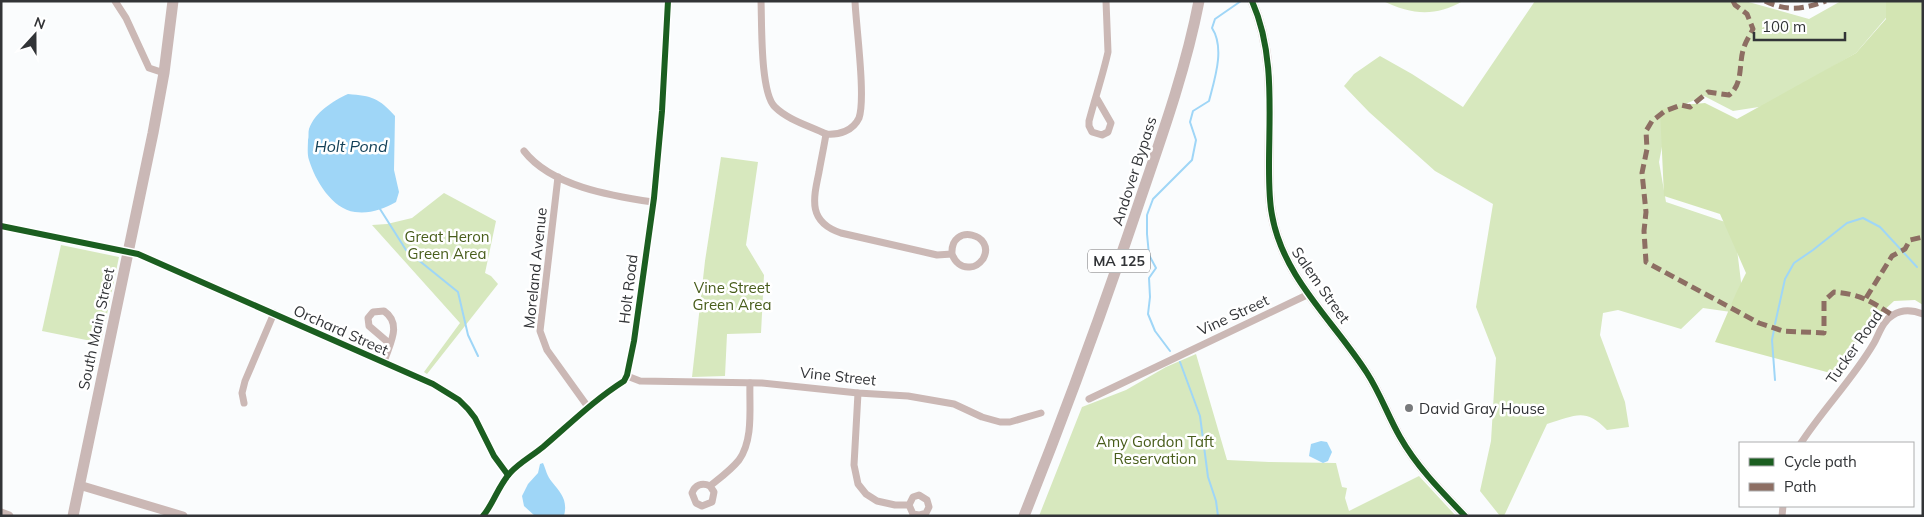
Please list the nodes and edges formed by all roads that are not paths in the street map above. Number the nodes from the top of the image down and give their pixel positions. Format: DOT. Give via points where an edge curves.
graph roads {
  1 [pos="115,1"];
  2 [pos="173,1"];
  3 [pos="668,1"];
  4 [pos="761,1"];
  5 [pos="855,1"];
  6 [pos="1106,1"];
  7 [pos="1199,1"];
  8 [pos="1252,1"];
  9 [pos="164,73"];
  10 [pos="1096,97"];
  11 [pos="826,134"];
  12 [pos="524,151"];
  13 [pos="558,177"];
  14 [pos="653,202"];
  15 [pos="1,226"];
  16 [pos="128,251"];
  17 [pos="952,254"];
  18 [pos="1309,294"];
  19 [pos="274,313"];
  20 [pos="1923,314"];
  21 [pos="390,344"];
  22 [pos="384,362"];
  23 [pos="627,376"];
  24 [pos="750,382"];
  25 [pos="858,393"];
  26 [pos="1089,399"];
  27 [pos="244,403"];
  28 [pos="588,407"];
  29 [pos="1041,413"];
  30 [pos="1801,442"];
  31 [pos="508,475"];
  32 [pos="79,485"];
  33 [pos="710,486"];
  34 [pos="909,505"];
  35 [pos="1,514"];
  36 [pos="9,516"];
  37 [pos="73,516"];
  38 [pos="183,516"];
  39 [pos="483,516"];
  40 [pos="1024,516"];
  41 [pos="1465,516"];
  1 -- 9 [label="street" via="149,68"];
  2 -- 9 [label="main road, South Main Street"];
  3 -- 14 [label="street, Holt Road"];
  4 -- 11 [label="street" via="768,97 781,112"];
  5 -- 11 [label="street" via="860,110 855,124 847,130"];
  6 -- 10 [label="street" via="1108,52"];
  7 -- 40 [label="main road, Andover Bypass / MA 125" via="1163,131 1131,227"];
  8 -- 18 [label="street, Salem Street" via="1258,14 1269,67 1271,213 1280,248"];
  9 -- 16 [label="main road, South Main Street"];
  10 -- 10 [label="street" via="1111,123 1108,132 1102,135 1094,134 1089,126"];
  11 -- 17 [label="street" via="814,197 815,211 827,228 840,234 937,255"];
  12 -- 13 [label="street" via="532,162"];
  13 -- 14 [label="street" via="606,194"];
  13 -- 28 [label="street, Moreland Avenue" via="540,331 547,350"];
  14 -- 23 [label="street, Holt Road"];
  15 -- 16 [label="street, Orchard Street"];
  16 -- 19 [label="street, Orchard Street"];
  16 -- 32 [label="main road, South Main Street"];
  17 -- 17 [label="street" via="955,241 967,234 979,238 985,247 982,261 972,267 958,264"];
  18 -- 26 [label="street, Vine Street"];
  18 -- 41 [label="street, Salem Street" via="1368,374 1416,463"];
  19 -- 22 [label="street, Orchard Street"];
  19 -- 27 [label="street" via="245,381"];
  20 -- 30 [label="street, Tucker Road" via="1914,310 1892,315 1856,371"];
  21 -- 21 [label="street" via="393,321 384,311 373,312 368,318 369,326"];
  21 -- 22 [label="street"];
  22 -- 31 [label="street, Orchard Street" via="433,384 459,400 475,418 498,463"];
  23 -- 24 [label="street, Vine Street" via="640,380"];
  23 -- 28 [label="street"];
  24 -- 25 [label="street, Vine Street"];
  24 -- 33 [label="street" via="746,446 736,464"];
  25 -- 29 [label="street, Vine Street" via="942,401 1000,422"];
  25 -- 34 [label="street" via="854,465 858,484 877,501"];
  28 -- 31 [label="street"];
  31 -- 39 [label="street"];
  32 -- 37 [label="main road, South Main Street"];
  32 -- 38 [label="street"];
  35 -- 36 [label="street"];
}
